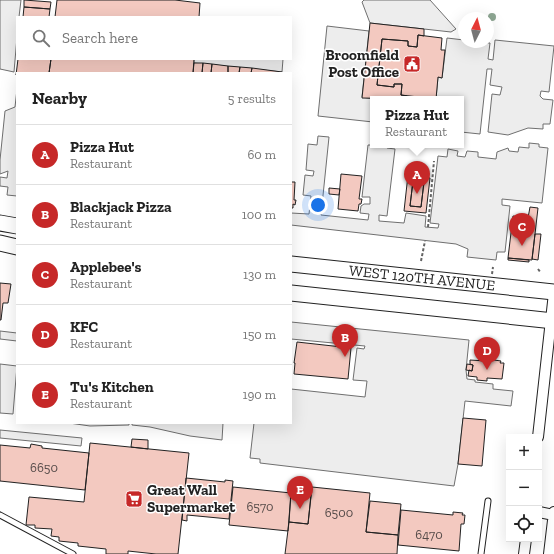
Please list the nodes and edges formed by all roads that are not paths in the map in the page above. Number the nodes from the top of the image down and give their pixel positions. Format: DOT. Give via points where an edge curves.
graph roads {
  1 [pos="0,223"];
  2 [pos="16,226"];
  3 [pos="0,243"];
  4 [pos="16,246"];
  5 [pos="292,264"];
  6 [pos="292,293"];
  7 [pos="554,293"];
  8 [pos="552,321"];
  9 [pos="538,434"];
  10 [pos="488,501"];
  11 [pos="542,512"];
  12 [pos="554,514"];
  13 [pos="0,515"];
  14 [pos="526,542"];
  15 [pos="72,554"];
  16 [pos="481,554"];
  17 [pos="524,554"];
  18 [pos="549,554"];
  1 -- 2 [label="main road"];
  3 -- 4 [label="main road"];
  5 -- 7 [label="main road, WEST 120TH AVENUE"];
  6 -- 8 [label="main road, WEST 120TH AVENUE"];
  7 -- 8 [label="street"];
  8 -- 9 [label="street"];
  10 -- 16 [label="lane"];
  11 -- 12 [label="street"];
  12 -- 18 [label="street"];
  13 -- 15 [label="lane"];
  14 -- 17 [label="street"];
}
